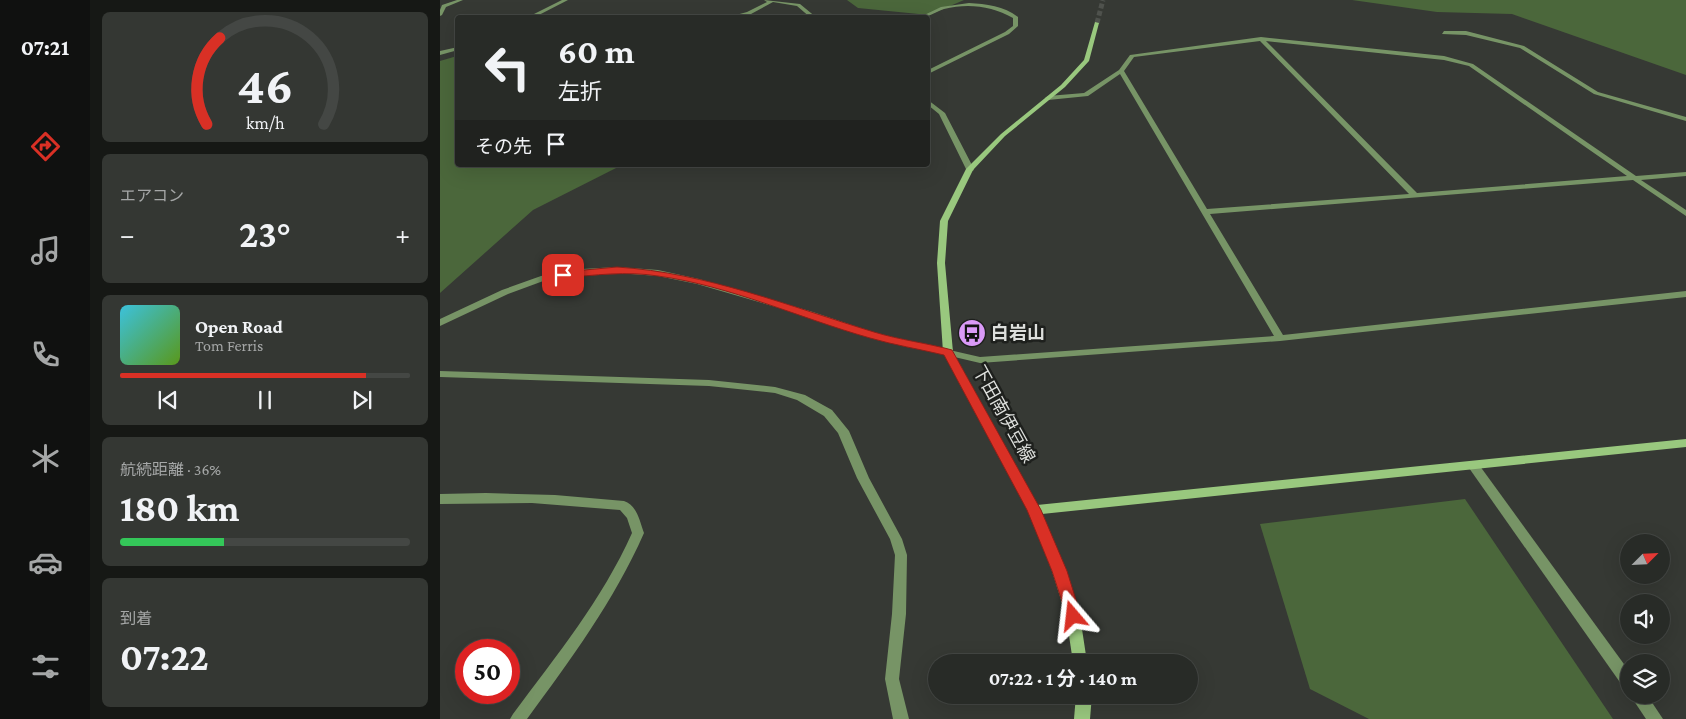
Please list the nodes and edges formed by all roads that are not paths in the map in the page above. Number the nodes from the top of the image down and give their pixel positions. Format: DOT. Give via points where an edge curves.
graph roads {
  1 [pos="461,0"];
  2 [pos="566,0"];
  3 [pos="766,0"];
  4 [pos="772,1"];
  5 [pos="440,15"];
  6 [pos="534,15"];
  7 [pos="740,15"];
  8 [pos="811,15"];
  9 [pos="924,15"];
  10 [pos="1097,23"];
  11 [pos="1444,33"];
  12 [pos="1261,39"];
  13 [pos="455,49"];
  14 [pos="440,53"];
  15 [pos="930,71"];
  16 [pos="1121,71"];
  17 [pos="1048,98"];
  18 [pos="930,104"];
  19 [pos="1686,118"];
  20 [pos="970,169"];
  21 [pos="1686,174"];
  22 [pos="1634,179"];
  23 [pos="1414,195"];
  24 [pos="1204,212"];
  25 [pos="1686,214"];
  26 [pos="1686,294"];
  27 [pos="440,323"];
  28 [pos="1280,338"];
  29 [pos="948,352"];
  30 [pos="440,374"];
  31 [pos="1686,443"];
  32 [pos="1473,465"];
  33 [pos="440,499"];
  34 [pos="1034,510"];
  35 [pos="1079,654"];
  36 [pos="1620,670"];
  37 [pos="1083,704"];
  38 [pos="1644,704"];
  39 [pos="518,719"];
  40 [pos="901,719"];
  41 [pos="1082,719"];
  42 [pos="1655,719"];
  1 -- 5 [label="street" via="444,6"];
  2 -- 6 [label="street"];
  3 -- 4 [label="street"];
  4 -- 7 [label="street"];
  4 -- 8 [label="street" via="798,5"];
  9 -- 15 [label="street" via="934,8 967,3 996,6 1016,17 1015,26 1007,33"];
  10 -- 17 [label="main road, 下田南伊豆線" via="1087,60"];
  11 -- 19 [label="street" via="1466,34 1522,47 1596,93"];
  12 -- 16 [label="street" via="1132,56"];
  12 -- 22 [label="street" via="1444,58 1471,65"];
  12 -- 23 [label="street"];
  13 -- 14 [label="street"];
  16 -- 17 [label="street" via="1086,95"];
  16 -- 24 [label="street"];
  17 -- 20 [label="main road, 下田南伊豆線" via="1003,135"];
  18 -- 20 [label="street" via="942,113"];
  20 -- 29 [label="main road, 下田南伊豆線" via="944,221 941,263"];
  21 -- 22 [label="street"];
  22 -- 23 [label="street"];
  22 -- 25 [label="street"];
  23 -- 24 [label="street"];
  24 -- 28 [label="street"];
  26 -- 28 [label="street"];
  27 -- 29 [label="street" via="505,292 544,278 617,270 658,273 699,282 810,314 872,336"];
  28 -- 29 [label="street" via="980,360"];
  29 -- 34 [label="main road, 下田南伊豆線"];
  30 -- 40 [label="street" via="708,383 775,390 801,397 828,413 842,431 901,555 892,679"];
  31 -- 32 [label="main road"];
  32 -- 34 [label="main road"];
  32 -- 36 [label="street"];
  33 -- 39 [label="street" via="581,500 624,506 638,532 621,571"];
  34 -- 35 [label="main road, 下田南伊豆線" via="1073,616"];
  37 -- 41 [label="main road"];
  38 -- 42 [label="street"];
}
